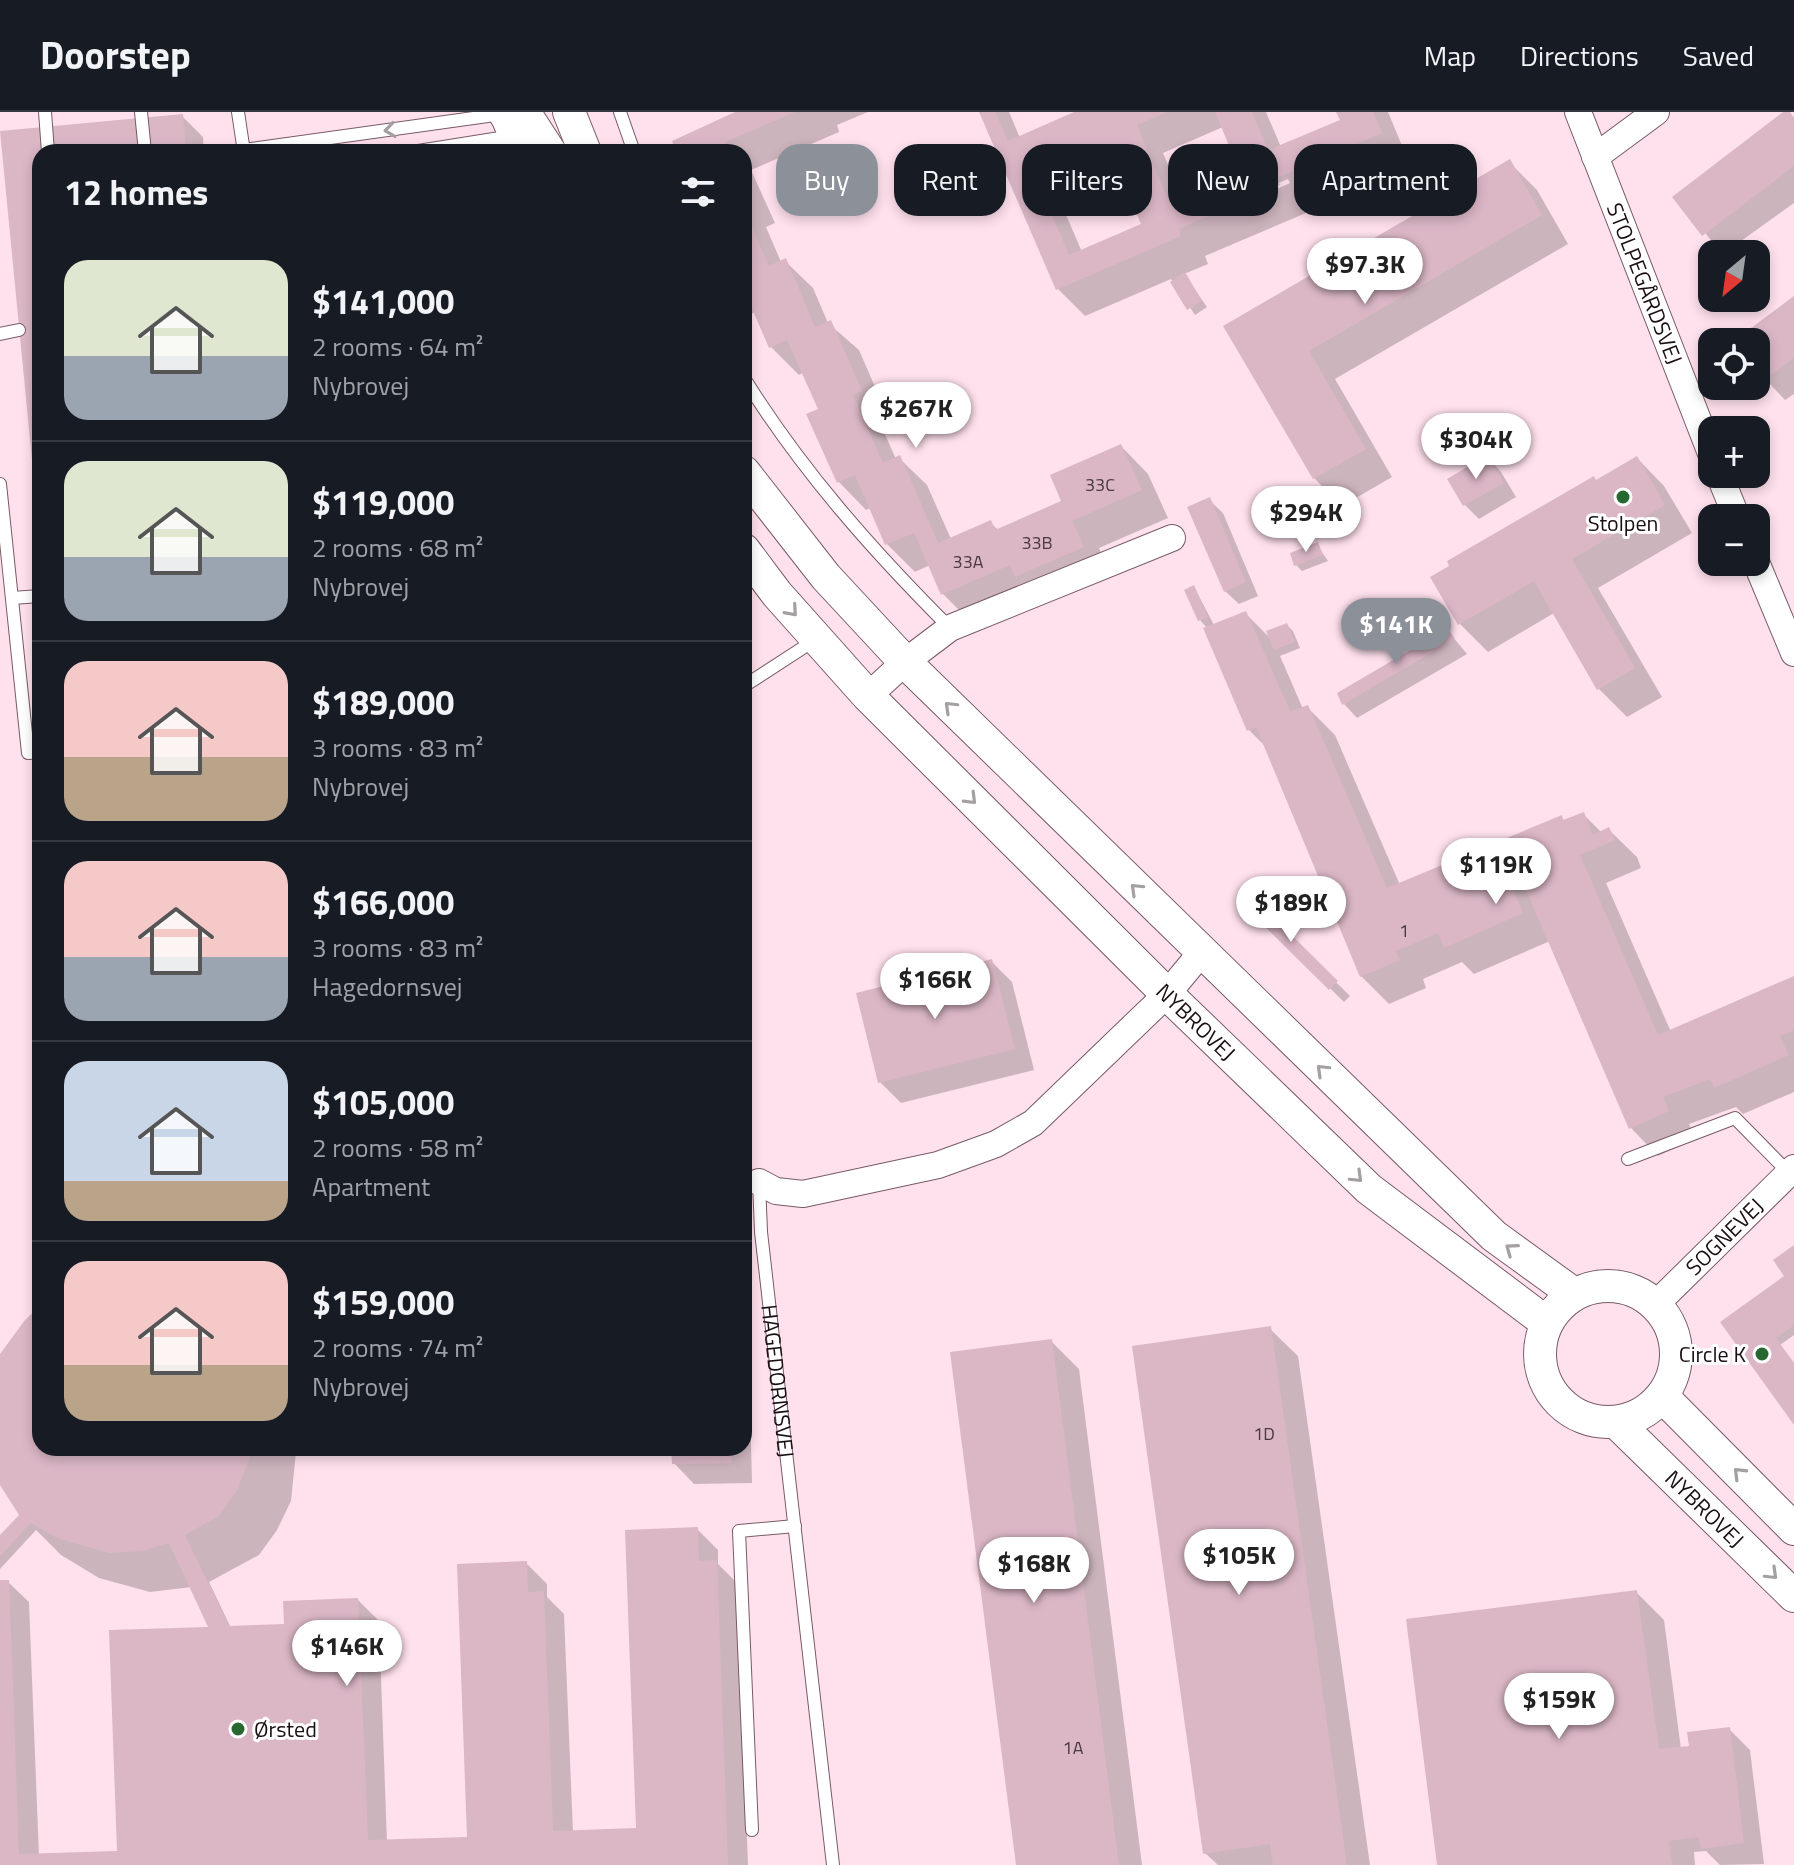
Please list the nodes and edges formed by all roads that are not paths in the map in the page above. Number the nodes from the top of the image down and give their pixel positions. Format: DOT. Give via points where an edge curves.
graph roads {
  1 [pos="45,112"];
  2 [pos="141,112"];
  3 [pos="238,112"];
  4 [pos="569,112"];
  5 [pos="620,112"];
  6 [pos="1578,112"];
  7 [pos="1656,112"];
  8 [pos="525,127"];
  9 [pos="47,144"];
  10 [pos="144,144"];
  11 [pos="243,144"];
  12 [pos="326,144"];
  13 [pos="448,144"];
  14 [pos="582,144"];
  15 [pos="631,144"];
  16 [pos="1595,157"];
  17 [pos="19,330"];
  18 [pos="0,334"];
  19 [pos="752,389"];
  20 [pos="1698,420"];
  21 [pos="752,482"];
  22 [pos="0,484"];
  23 [pos="1172,538"];
  24 [pos="752,560"];
  25 [pos="1762,576"];
  26 [pos="32,597"];
  27 [pos="12,598"];
  28 [pos="950,628"];
  29 [pos="817,639"];
  30 [pos="1794,653"];
  31 [pos="905,662"];
  32 [pos="752,681"];
  33 [pos="868,696"];
  34 [pos="32,753"];
  35 [pos="1201,953"];
  36 [pos="1167,994"];
  37 [pos="1628,1159"];
  38 [pos="1791,1170"];
  39 [pos="759,1182"];
  40 [pos="1574,1294"];
  41 [pos="1656,1304"];
  42 [pos="1547,1323"];
  43 [pos="1662,1396"];
  44 [pos="1616,1422"];
  45 [pos="795,1526"];
  46 [pos="1794,1529"];
  47 [pos="1794,1596"];
  48 [pos="752,1830"];
  49 [pos="833,1865"];
  1 -- 9 [label="lane"];
  2 -- 10 [label="lane"];
  3 -- 11 [label="lane"];
  4 -- 14 [label="street"];
  5 -- 15 [label="lane"];
  6 -- 16 [label="street, STOLPEGÅRDSVEJ"];
  7 -- 16 [label="street"];
  8 -- 12 [label="lane, one-way"];
  8 -- 13 [label="lane"];
  16 -- 20 [label="street, STOLPEGÅRDSVEJ"];
  17 -- 18 [label="lane"];
  19 -- 28 [label="lane" via="823,491"];
  21 -- 31 [label="street" via="826,577"];
  22 -- 27 [label="lane"];
  23 -- 28 [label="street"];
  24 -- 29 [label="street, NYBROVEJ, one-way"];
  25 -- 30 [label="street"];
  26 -- 27 [label="lane"];
  27 -- 34 [label="lane" via="28,753"];
  28 -- 31 [label="street"];
  29 -- 32 [label="lane"];
  29 -- 33 [label="street, NYBROVEJ"];
  31 -- 33 [label="street"];
  35 -- 31 [label="street, one-way"];
  33 -- 36 [label="street, NYBROVEJ, one-way"];
  35 -- 36 [label="street, HAGEDORNSVEJ"];
  40 -- 35 [label="street, one-way" via="1494,1236"];
  36 -- 39 [label="street, HAGEDORNSVEJ" via="1033,1123 996,1144 938,1165 803,1194 776,1191"];
  36 -- 42 [label="street, NYBROVEJ, one-way" via="1369,1189"];
  37 -- 38 [label="lane" via="1735,1118"];
  38 -- 41 [label="street, SOGNEVEJ"];
  39 -- 45 [label="lane, HAGEDORNSVEJ"];
  40 -- 41 [label="street" via="1616,1287 1631,1289"];
  40 -- 42 [label="street"];
  41 -- 43 [label="street" via="1677,1349 1674,1374"];
  42 -- 44 [label="street" via="1541,1364 1559,1401 1576,1413"];
  43 -- 44 [label="street" via="1649,1408"];
  46 -- 43 [label="street, one-way"];
  44 -- 47 [label="street, NYBROVEJ, one-way"];
  45 -- 48 [label="lane" via="739,1531"];
  45 -- 49 [label="lane, HAGEDORNSVEJ"];
}
